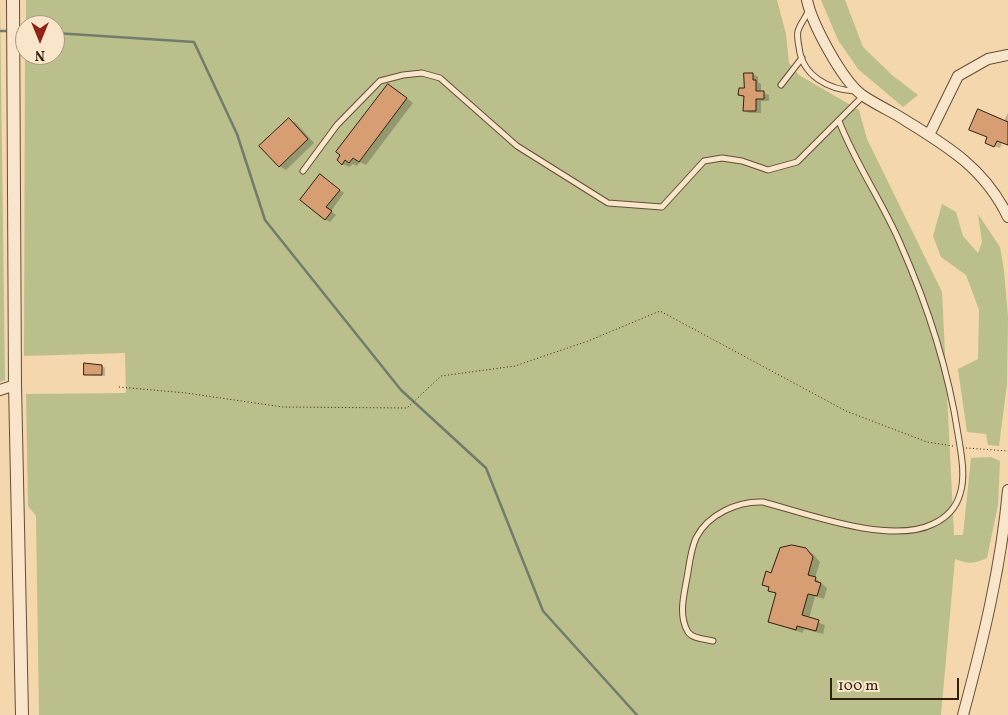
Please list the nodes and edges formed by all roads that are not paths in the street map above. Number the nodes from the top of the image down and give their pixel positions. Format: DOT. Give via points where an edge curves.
graph roads {
  1 [pos="13,0"];
  2 [pos="808,5"];
  3 [pos="1008,55"];
  4 [pos="802,58"];
  5 [pos="780,85"];
  6 [pos="860,93"];
  7 [pos="839,121"];
  8 [pos="929,135"];
  9 [pos="303,171"];
  10 [pos="1008,191"];
  11 [pos="998,197"];
  12 [pos="1008,217"];
  13 [pos="15,385"];
  14 [pos="0,390"];
  15 [pos="1008,490"];
  16 [pos="713,642"];
  17 [pos="22,715"];
  18 [pos="963,715"];
  1 -- 13 [label="street"];
  2 -- 4 [label="lane" via="797,32"];
  2 -- 6 [label="street" via="831,55"];
  3 -- 8 [label="street" via="988,59 958,76"];
  4 -- 5 [label="lane"];
  4 -- 6 [label="lane" via="808,70 824,84"];
  6 -- 7 [label="lane"];
  6 -- 8 [label="street"];
  7 -- 9 [label="lane" via="797,162 768,170 722,158 704,161 662,207 608,203 517,146 440,78 422,73 380,81 337,125"];
  7 -- 16 [label="lane" via="900,242 927,311 952,391 962,488 950,513 926,527 908,530 863,529 764,502 737,505 715,518 696,539 682,605 688,631 694,637"];
  8 -- 11 [label="street" via="964,158"];
  10 -- 11 [label="street"];
  11 -- 12 [label="street"];
  13 -- 14 [label="street"];
  13 -- 17 [label="street"];
  15 -- 18 [label="street" via="1003,545 980,654"];
}
